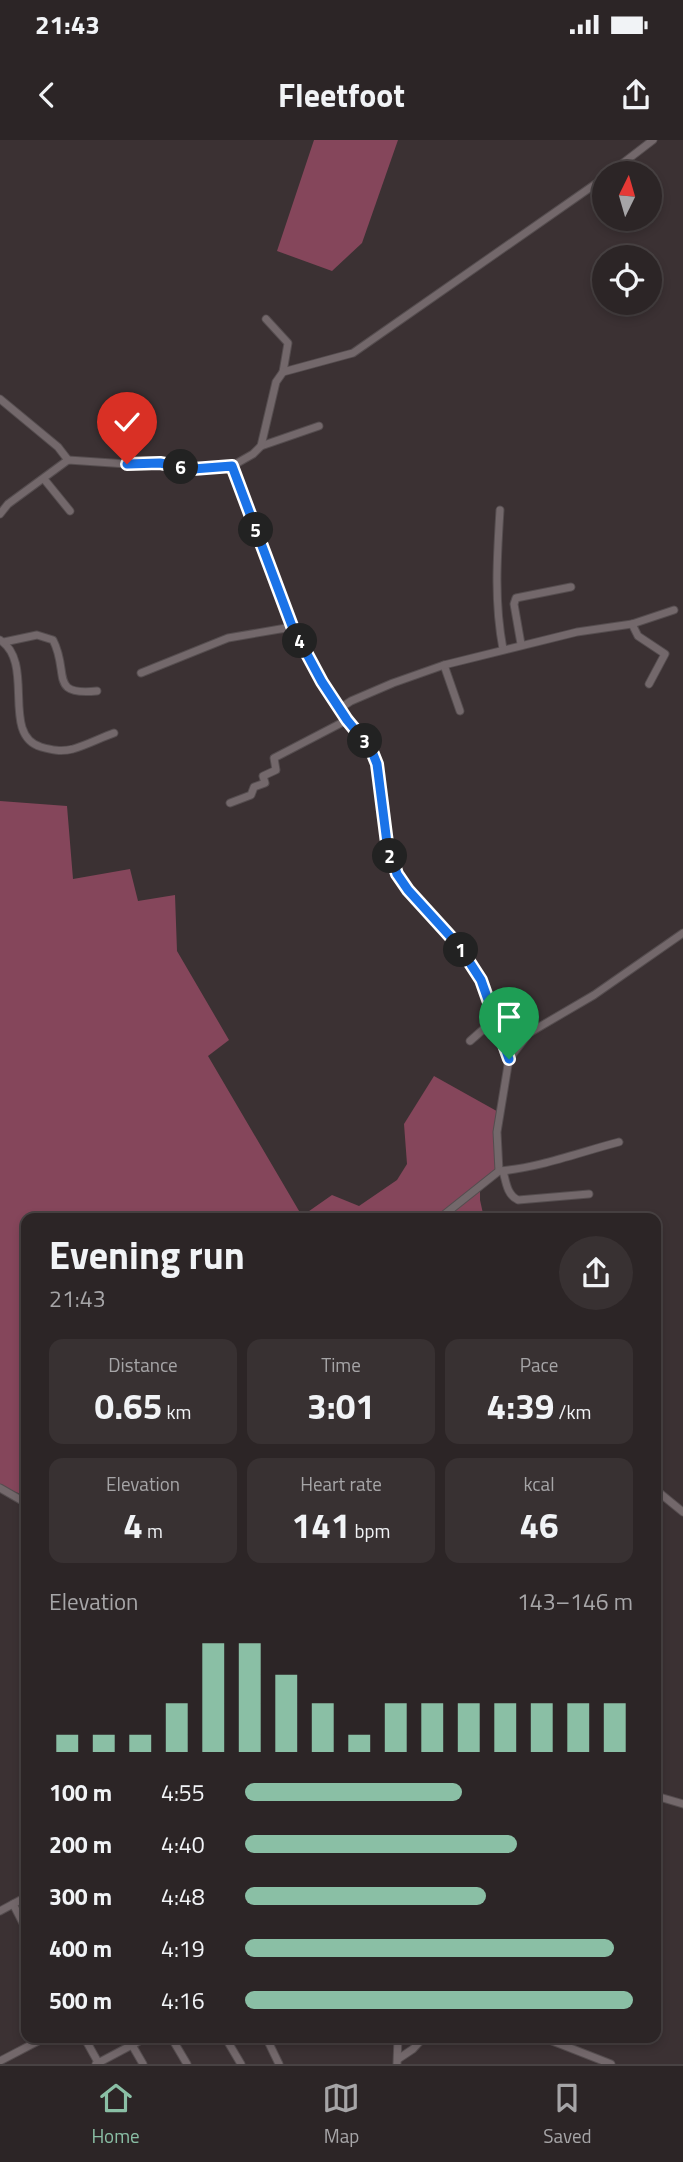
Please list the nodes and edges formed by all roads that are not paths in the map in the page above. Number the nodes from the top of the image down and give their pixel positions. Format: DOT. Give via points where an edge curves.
graph roads {
  1 [pos="653,140"];
  2 [pos="626,161"];
  3 [pos="592,186"];
  4 [pos="266,319"];
  5 [pos="283,372"];
  6 [pos="0,399"];
  7 [pos="319,426"];
  8 [pos="261,446"];
  9 [pos="68,460"];
  10 [pos="232,466"];
  11 [pos="44,479"];
  12 [pos="500,510"];
  13 [pos="70,511"];
  14 [pos="0,514"];
  15 [pos="571,587"];
  16 [pos="496,603"];
  17 [pos="514,604"];
  18 [pos="674,611"];
  19 [pos="632,624"];
  20 [pos="292,626"];
  21 [pos="2,641"];
  22 [pos="521,644"];
  23 [pos="503,649"];
  24 [pos="444,665"];
  25 [pos="141,673"];
  26 [pos="649,684"];
  27 [pos="96,691"];
  28 [pos="339,709"];
  29 [pos="460,711"];
  30 [pos="347,720"];
  31 [pos="114,733"];
  32 [pos="230,803"];
  33 [pos="683,933"];
  34 [pos="495,1019"];
  35 [pos="470,1041"];
  36 [pos="509,1059"];
  37 [pos="619,1142"];
  38 [pos="501,1171"];
  39 [pos="589,1194"];
  40 [pos="446,1213"];
  41 [pos="0,1488"];
  42 [pos="661,1494"];
  43 [pos="21,1500"];
  44 [pos="683,1512"];
  45 [pos="661,1797"];
  46 [pos="683,1804"];
  47 [pos="21,1899"];
  48 [pos="13,1903"];
  49 [pos="0,1911"];
  50 [pos="21,1919"];
  51 [pos="34,2043"];
  52 [pos="87,2043"];
  53 [pos="136,2043"];
  54 [pos="175,2043"];
  55 [pos="229,2043"];
  56 [pos="269,2043"];
  57 [pos="398,2043"];
  58 [pos="418,2043"];
  59 [pos="557,2043"];
  60 [pos="132,2045"];
  61 [pos="0,2061"];
  62 [pos="398,2061"];
  63 [pos="98,2064"];
  64 [pos="143,2064"];
  65 [pos="187,2064"];
  66 [pos="241,2064"];
  67 [pos="279,2064"];
  68 [pos="611,2064"];
  1 -- 2 [label="street"];
  3 -- 5 [label="street" via="353,353"];
  4 -- 5 [label="street" via="288,343"];
  5 -- 8 [label="street" via="276,382"];
  6 -- 9 [label="street"];
  7 -- 8 [label="street"];
  8 -- 10 [label="street"];
  9 -- 10 [label="street" via="160,463 193,469"];
  9 -- 11 [label="street"];
  10 -- 20 [label="street"];
  11 -- 13 [label="street"];
  11 -- 14 [label="street"];
  12 -- 16 [label="street"];
  15 -- 17 [label="street" via="516,598"];
  16 -- 17 [label="street"];
  16 -- 23 [label="street"];
  17 -- 22 [label="street"];
  18 -- 19 [label="street"];
  19 -- 22 [label="street"];
  19 -- 26 [label="street" via="638,636 665,654"];
  20 -- 25 [label="street" via="228,638"];
  20 -- 28 [label="street"];
  21 -- 27 [label="street" via="37,635 53,640 67,688"];
  21 -- 31 [label="street" via="11,655 16,679 18,733 32,745 72,749"];
  22 -- 23 [label="street"];
  23 -- 24 [label="street"];
  24 -- 28 [label="street"];
  24 -- 29 [label="street"];
  28 -- 30 [label="street"];
  30 -- 32 [label="street" via="274,758 276,770 263,776 265,783"];
  30 -- 34 [label="street" via="377,764 387,843 397,874 466,957 481,980"];
  33 -- 36 [label="street" via="594,995 529,1033"];
  34 -- 35 [label="street"];
  34 -- 36 [label="street"];
  36 -- 38 [label="street" via="497,1132"];
  37 -- 38 [label="street"];
  38 -- 39 [label="street" via="509,1192 518,1200"];
  38 -- 40 [label="street"];
  41 -- 43 [label="street"];
  42 -- 44 [label="street"];
  45 -- 46 [label="street"];
  47 -- 48 [label="street"];
  48 -- 49 [label="street"];
  48 -- 50 [label="street"];
  51 -- 61 [label="street"];
  52 -- 63 [label="street"];
  53 -- 60 [label="street"];
  54 -- 65 [label="street"];
  55 -- 66 [label="street"];
  56 -- 67 [label="street"];
  57 -- 62 [label="street"];
  58 -- 62 [label="street"];
  59 -- 68 [label="street"];
  60 -- 63 [label="street"];
  60 -- 64 [label="street"];
}
